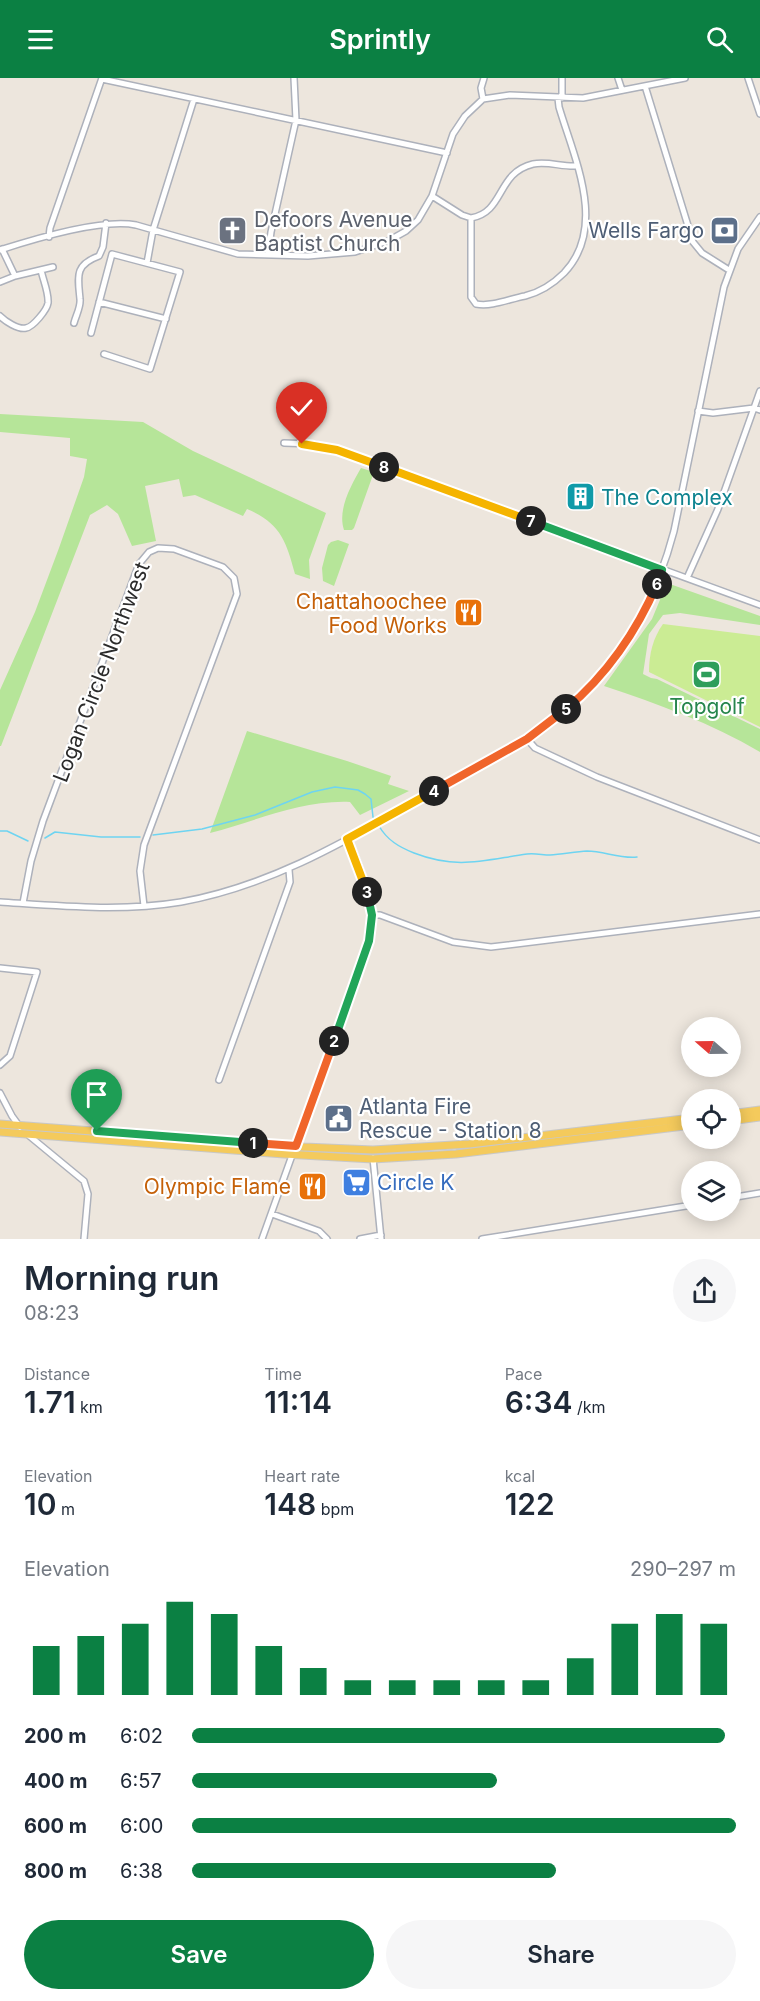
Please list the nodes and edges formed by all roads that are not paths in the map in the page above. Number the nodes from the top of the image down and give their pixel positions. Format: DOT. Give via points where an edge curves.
graph roads {
  1 [pos="102,78"];
  2 [pos="294,78"];
  3 [pos="484,78"];
  4 [pos="562,78"];
  5 [pos="618,78"];
  6 [pos="685,78"];
  7 [pos="748,78"];
  8 [pos="645,86"];
  9 [pos="622,90"];
  10 [pos="560,98"];
  11 [pos="194,99"];
  12 [pos="483,99"];
  13 [pos="760,114"];
  14 [pos="296,120"];
  15 [pos="447,153"];
  16 [pos="576,166"];
  17 [pos="432,196"];
  18 [pos="760,217"];
  19 [pos="471,218"];
  20 [pos="106,223"];
  21 [pos="153,230"];
  22 [pos="49,237"];
  23 [pos="1,250"];
  24 [pos="268,255"];
  25 [pos="147,263"];
  26 [pos="53,267"];
  27 [pos="40,270"];
  28 [pos="729,270"];
  29 [pos="18,275"];
  30 [pos="0,282"];
  31 [pos="99,302"];
  32 [pos="0,316"];
  33 [pos="166,319"];
  34 [pos="74,323"];
  35 [pos="91,333"];
  36 [pos="104,354"];
  37 [pos="760,391"];
  38 [pos="757,409"];
  39 [pos="698,411"];
  40 [pos="285,443"];
  41 [pos="662,570"];
  42 [pos="687,578"];
  43 [pos="760,605"];
  44 [pos="527,739"];
  45 [pos="347,839"];
  46 [pos="760,840"];
  47 [pos="289,870"];
  48 [pos="0,902"];
  49 [pos="23,903"];
  50 [pos="144,906"];
  51 [pos="760,914"];
  52 [pos="372,915"];
  53 [pos="0,968"];
  54 [pos="0,1065"];
  55 [pos="219,1080"];
  56 [pos="0,1093"];
  57 [pos="760,1110"];
  58 [pos="741,1112"];
  59 [pos="760,1117"];
  60 [pos="681,1119"];
  61 [pos="741,1120"];
  62 [pos="0,1124"];
  63 [pos="19,1125"];
  64 [pos="681,1126"];
  65 [pos="0,1132"];
  66 [pos="27,1134"];
  67 [pos="296,1146"];
  68 [pos="373,1150"];
  69 [pos="293,1155"];
  70 [pos="373,1159"];
  71 [pos="760,1193"];
  72 [pos="741,1196"];
  73 [pos="681,1207"];
  74 [pos="272,1214"];
  75 [pos="381,1237"];
  76 [pos="84,1239"];
  77 [pos="262,1239"];
  78 [pos="327,1239"];
  79 [pos="360,1239"];
  80 [pos="482,1239"];
  1 -- 11 [label="street"];
  1 -- 22 [label="street"];
  2 -- 14 [label="street"];
  3 -- 12 [label="street"];
  4 -- 10 [label="street"];
  5 -- 9 [label="street"];
  6 -- 8 [label="street"];
  7 -- 13 [label="street"];
  8 -- 9 [label="street"];
  8 -- 28 [label="street" via="693,242 702,253"];
  9 -- 10 [label="street" via="584,98"];
  10 -- 12 [label="street" via="510,95"];
  10 -- 16 [label="street" via="559,107"];
  11 -- 14 [label="street"];
  11 -- 21 [label="street"];
  12 -- 15 [label="street" via="460,122"];
  14 -- 15 [label="street"];
  14 -- 24 [label="street"];
  15 -- 17 [label="street"];
  16 -- 19 [label="street" via="543,163 524,168 507,181 490,211"];
  16 -- 19 [label="street" via="584,190 586,223 581,247 562,275 542,291 493,303 473,302"];
  17 -- 19 [label="street"];
  17 -- 24 [label="street" via="412,225 379,244 333,255"];
  18 -- 28 [label="street" via="744,238"];
  20 -- 21 [label="street" via="129,223"];
  20 -- 22 [label="street"];
  20 -- 34 [label="street" via="99,256 81,267 80,301"];
  21 -- 24 [label="street" via="238,254"];
  21 -- 25 [label="street"];
  22 -- 23 [label="street"];
  23 -- 29 [label="street"];
  25 -- 31 [label="street" via="112,254"];
  25 -- 33 [label="street" via="180,272"];
  26 -- 27 [label="street"];
  27 -- 29 [label="street"];
  27 -- 32 [label="street" via="48,303 42,315 28,328"];
  28 -- 39 [label="street"];
  29 -- 30 [label="street"];
  31 -- 33 [label="street"];
  31 -- 35 [label="street"];
  33 -- 36 [label="street" via="150,369"];
  37 -- 38 [label="street"];
  38 -- 39 [label="street"];
  38 -- 42 [label="street"];
  39 -- 41 [label="street" via="674,531"];
  40 -- 41 [label="street" via="337,450"];
  41 -- 42 [label="street"];
  41 -- 44 [label="street" via="639,621 610,663 572,705"];
  42 -- 43 [label="street"];
  44 -- 45 [label="street"];
  44 -- 46 [label="street" via="535,748 597,777"];
  45 -- 47 [label="street"];
  45 -- 52 [label="street"];
  47 -- 50 [label="street" via="218,894"];
  47 -- 55 [label="street" via="290,882"];
  48 -- 49 [label="street"];
  49 -- 50 [label="street" via="98,908"];
  49 -- 50 [label="street, Logan Circle Northwest" via="43,820 139,564 149,552 165,547 223,567 234,578 237,594 144,845 140,871"];
  51 -- 52 [label="street" via="491,947 453,942"];
  52 -- 67 [label="street" via="369,941"];
  53 -- 54 [label="street" via="37,972 10,1056"];
  56 -- 63 [label="street"];
  57 -- 58 [label="main road"];
  59 -- 61 [label="main road"];
  60 -- 68 [label="main road" via="469,1144"];
  62 -- 63 [label="main road"];
  63 -- 66 [label="street"];
  63 -- 67 [label="main road"];
  64 -- 70 [label="main road" via="444,1155"];
  65 -- 66 [label="main road"];
  66 -- 69 [label="main road"];
  66 -- 76 [label="street" via="84,1181 88,1194"];
  67 -- 68 [label="main road"];
  67 -- 69 [label="street"];
  68 -- 70 [label="street"];
  69 -- 70 [label="main road"];
  69 -- 74 [label="street"];
  70 -- 75 [label="street"];
  71 -- 72 [label="street"];
  73 -- 80 [label="street"];
  74 -- 77 [label="street"];
  74 -- 78 [label="street" via="319,1231"];
  75 -- 79 [label="street"];
}
